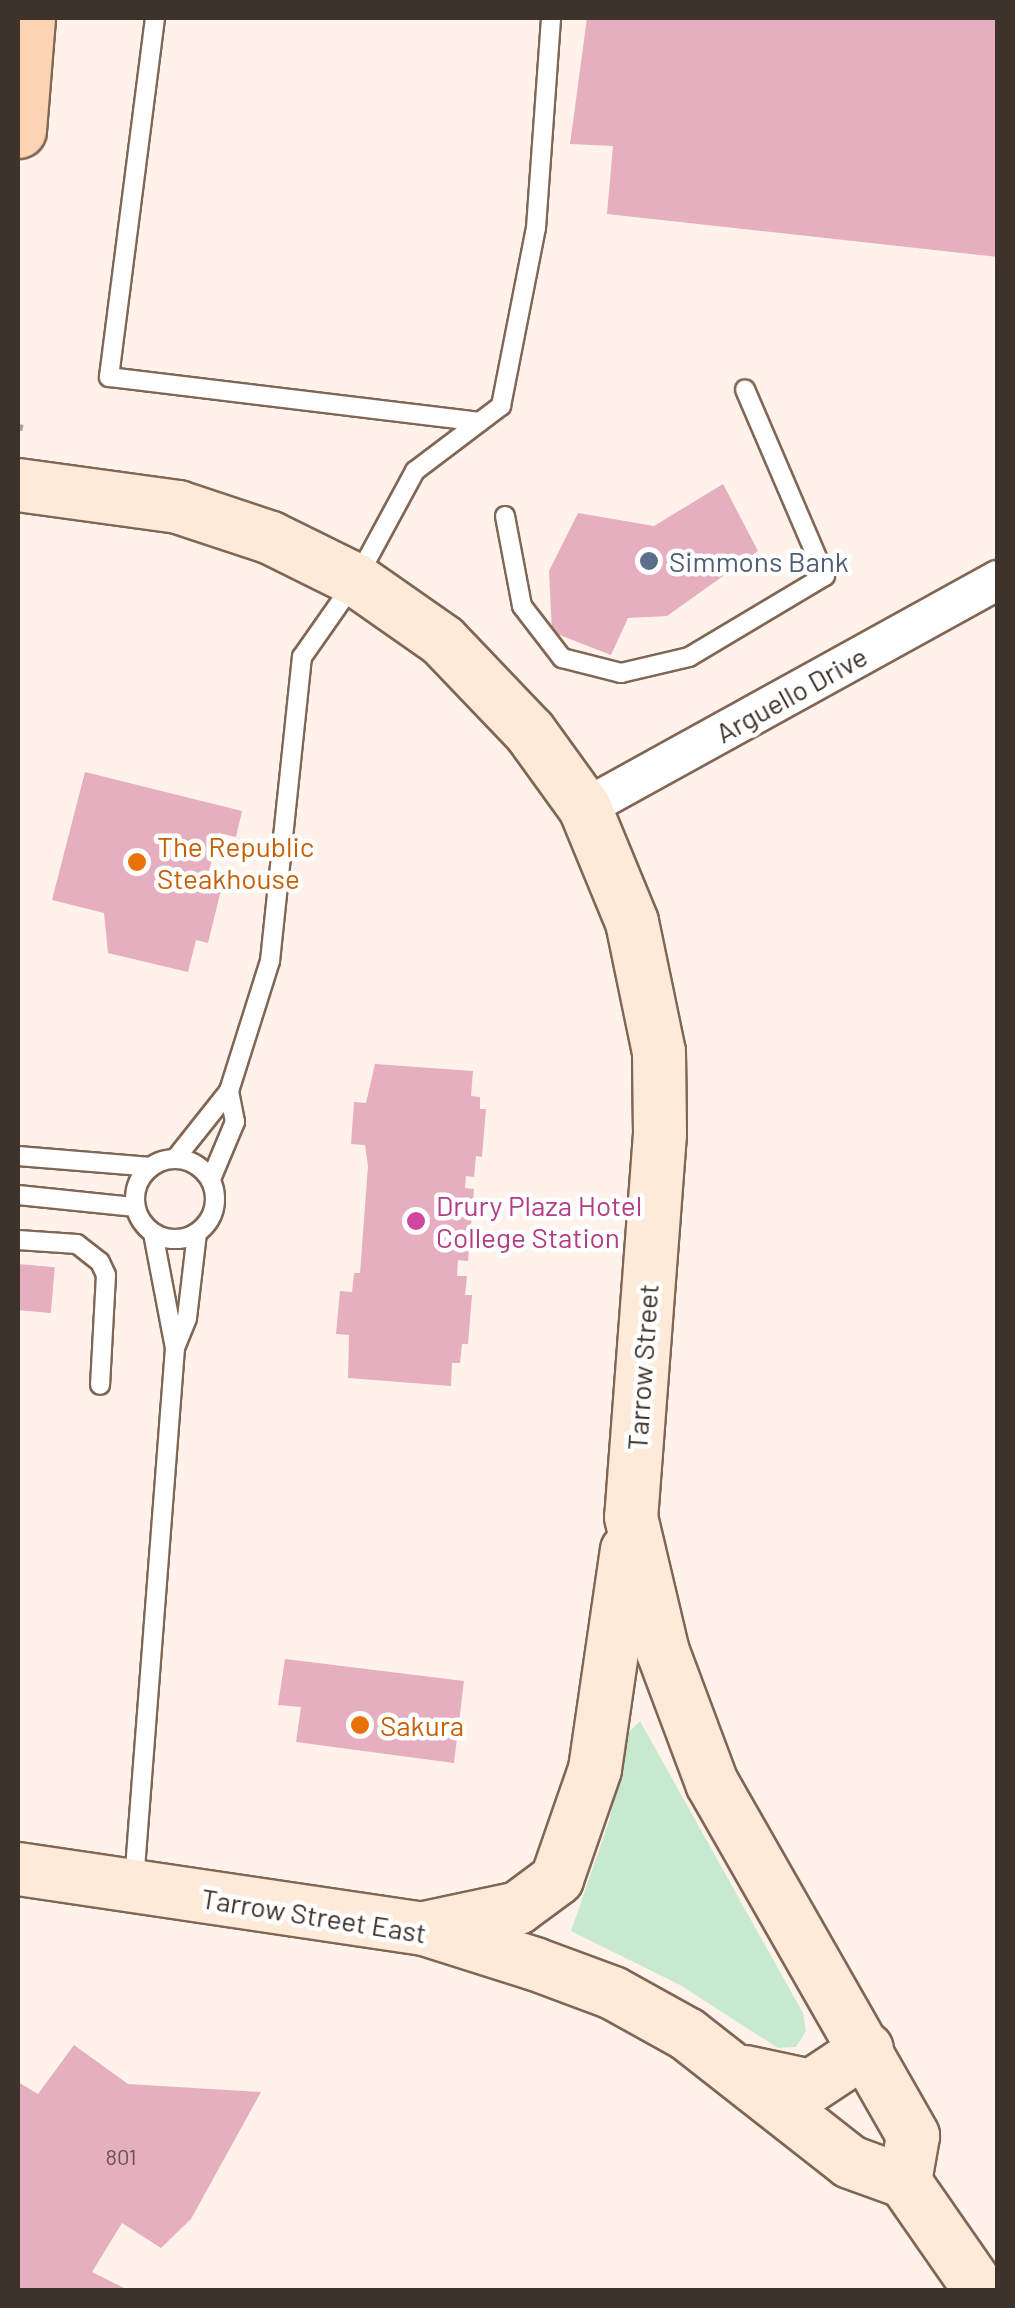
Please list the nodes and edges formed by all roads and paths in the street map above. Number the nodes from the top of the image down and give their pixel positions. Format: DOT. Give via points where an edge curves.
graph roads {
  1 [pos="27,18"];
  2 [pos="156,18"];
  3 [pos="551,18"];
  4 [pos="18,130"];
  5 [pos="745,388"];
  6 [pos="479,422"];
  7 [pos="18,485"];
  8 [pos="506,516"];
  9 [pos="356,580"];
  10 [pos="998,580"];
  11 [pos="585,808"];
  12 [pos="229,1091"];
  13 [pos="18,1156"];
  14 [pos="175,1159"];
  15 [pos="151,1167"];
  16 [pos="211,1178"];
  17 [pos="18,1195"];
  18 [pos="136,1206"];
  19 [pos="153,1233"];
  20 [pos="197,1233"];
  21 [pos="18,1240"];
  22 [pos="175,1348"];
  23 [pos="100,1385"];
  24 [pos="632,1517"];
  25 [pos="18,1868"];
  26 [pos="134,1888"];
  27 [pos="424,1928"];
  28 [pos="867,2049"];
  29 [pos="744,2072"];
  30 [pos="905,2182"];
  31 [pos="980,2290"];
  1 -- 4 [label="main road"];
  2 -- 6 [label="lane" via="110,377"];
  3 -- 6 [label="lane" via="536,228 500,406"];
  5 -- 8 [label="lane" via="824,576 688,657 621,674 562,658 522,606"];
  6 -- 9 [label="lane" via="414,470"];
  7 -- 9 [label="main road, Tarrow Street" via="178,507 270,538"];
  9 -- 11 [label="main road, Tarrow Street" via="443,642 530,732"];
  9 -- 12 [label="lane" via="302,657 270,961"];
  10 -- 11 [label="street, Arguello Drive"];
  11 -- 24 [label="main road, Tarrow Street" via="632,922 659,1052 660,1134"];
  12 -- 14 [label="lane"];
  12 -- 16 [label="lane" via="235,1122"];
  13 -- 15 [label="lane"];
  14 -- 15 [label="lane"];
  14 -- 16 [label="lane"];
  15 -- 18 [label="lane" via="136,1187"];
  16 -- 20 [label="lane" via="216,1206"];
  17 -- 18 [label="lane"];
  18 -- 19 [label="lane"];
  19 -- 20 [label="lane" via="177,1240"];
  19 -- 22 [label="lane"];
  20 -- 22 [label="lane" via="187,1318"];
  21 -- 23 [label="lane" via="77,1244 100,1262 106,1275"];
  22 -- 26 [label="lane"];
  24 -- 27 [label="main road" via="595,1769 556,1879 518,1908"];
  24 -- 28 [label="main road, Tarrow Street" via="682,1715 712,1784"];
  25 -- 26 [label="main road, Tarrow Street East"];
  26 -- 27 [label="main road, Tarrow Street East"];
  27 -- 29 [label="main road, Tarrow Street East" via="613,1992"];
  28 -- 29 [label="main road" via="811,2086"];
  28 -- 30 [label="main road, Tarrow Street" via="913,2136"];
  29 -- 30 [label="main road, Tarrow Street East" via="850,2162"];
  30 -- 31 [label="main road"];
}
